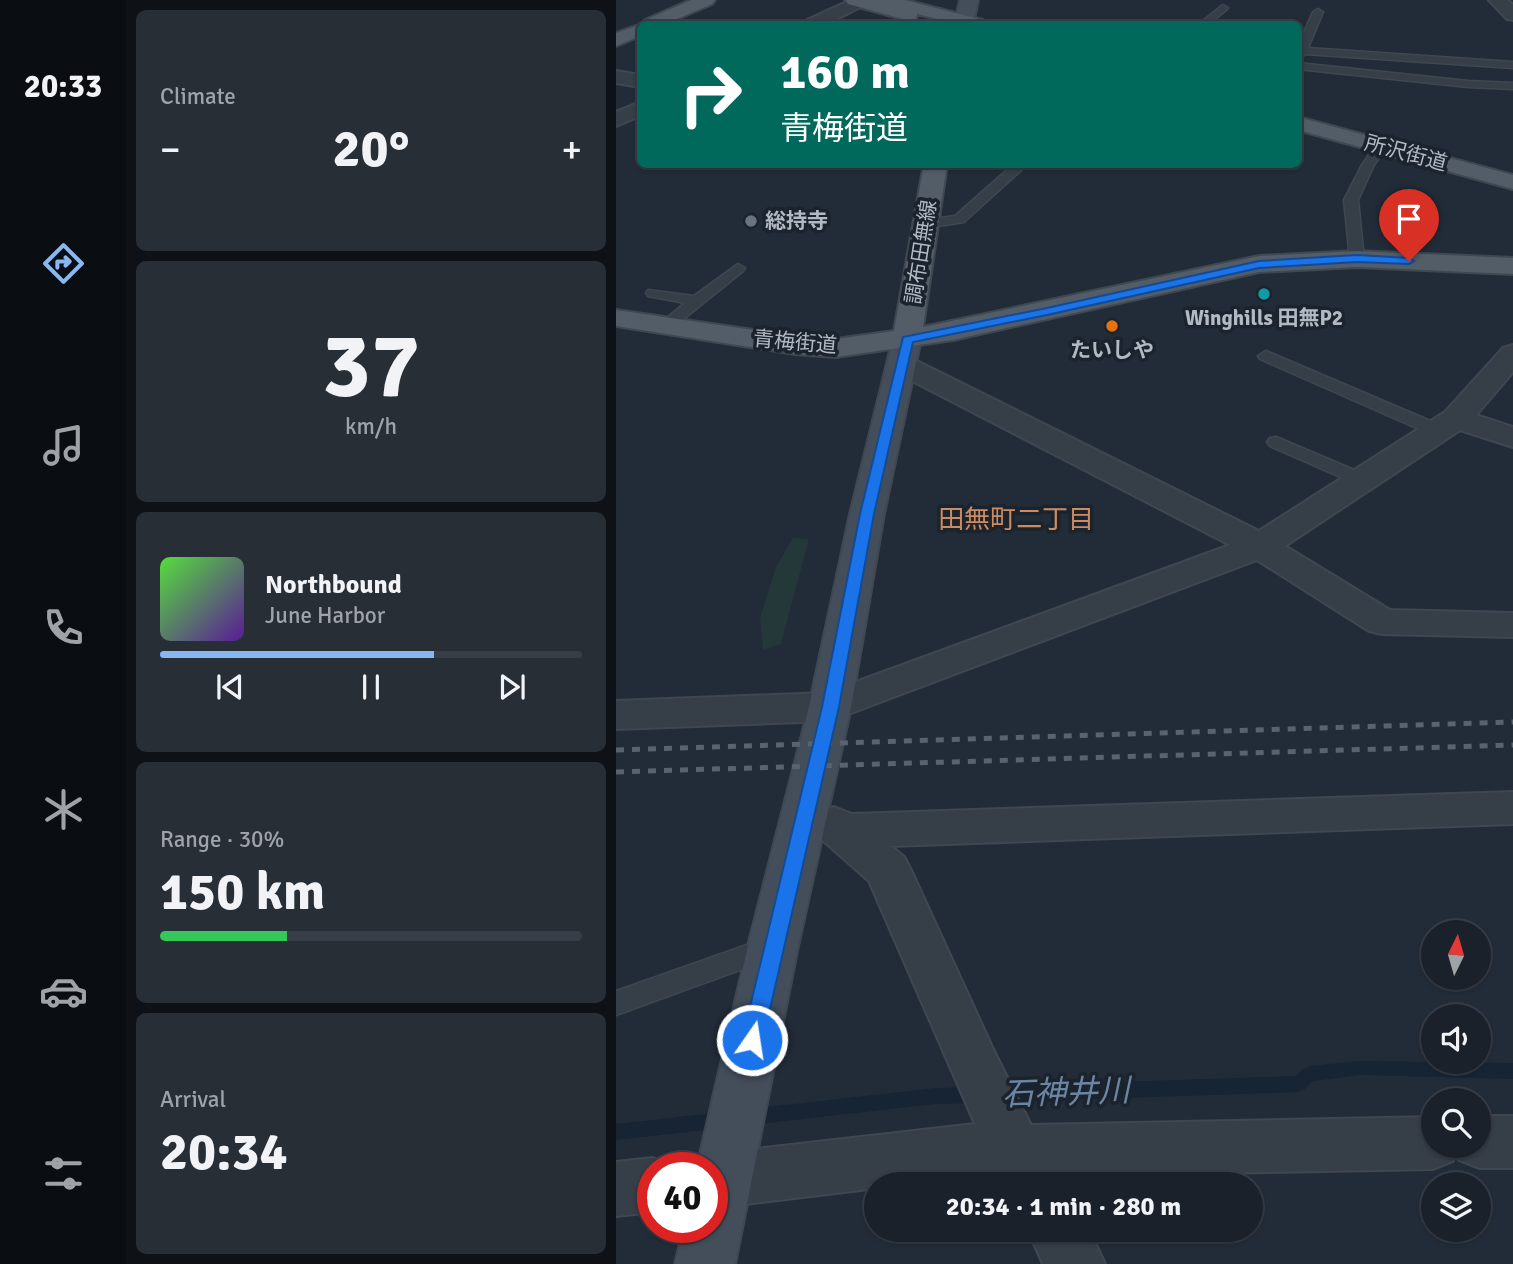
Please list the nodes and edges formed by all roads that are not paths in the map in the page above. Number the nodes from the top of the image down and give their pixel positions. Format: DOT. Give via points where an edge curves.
graph roads {
  1 [pos="706,0"];
  2 [pos="966,0"];
  3 [pos="1498,0"];
  4 [pos="857,1"];
  5 [pos="893,2"];
  6 [pos="1223,8"];
  7 [pos="1318,12"];
  8 [pos="1513,14"];
  9 [pos="658,21"];
  10 [pos="819,21"];
  11 [pos="932,21"];
  12 [pos="958,21"];
  13 [pos="968,21"];
  14 [pos="1208,21"];
  15 [pos="637,30"];
  16 [pos="616,40"];
  17 [pos="1302,50"];
  18 [pos="1302,55"];
  19 [pos="1513,65"];
  20 [pos="1302,66"];
  21 [pos="616,77"];
  22 [pos="637,80"];
  23 [pos="1513,86"];
  24 [pos="637,110"];
  25 [pos="1302,114"];
  26 [pos="616,120"];
  27 [pos="1302,124"];
  28 [pos="1381,146"];
  29 [pos="935,168"];
  30 [pos="1017,168"];
  31 [pos="1513,169"];
  32 [pos="1513,182"];
  33 [pos="925,223"];
  34 [pos="1357,259"];
  35 [pos="1513,266"];
  36 [pos="738,268"];
  37 [pos="653,293"];
  38 [pos="698,301"];
  39 [pos="616,318"];
  40 [pos="666,326"];
  41 [pos="905,352"];
  42 [pos="1513,354"];
  43 [pos="1266,356"];
  44 [pos="1446,424"];
  45 [pos="1513,437"];
  46 [pos="1276,442"];
  47 [pos="1360,479"];
  48 [pos="1260,547"];
  49 [pos="1513,625"];
  50 [pos="830,707"];
  51 [pos="616,715"];
  52 [pos="806,804"];
  53 [pos="1513,808"];
  54 [pos="844,831"];
  55 [pos="773,946"];
  56 [pos="616,1003"];
  57 [pos="1491,1142"];
  58 [pos="1513,1142"];
  59 [pos="1421,1143"];
  60 [pos="1014,1151"];
  61 [pos="726,1152"];
  62 [pos="728,1175"];
  63 [pos="637,1187"];
  64 [pos="616,1189"];
  65 [pos="1063,1242"];
  66 [pos="709,1243"];
  67 [pos="705,1264"];
  68 [pos="1075,1264"];
  1 -- 9 [label="main road"];
  2 -- 5 [label="main road" via="918,6"];
  2 -- 13 [label="street"];
  3 -- 8 [label="street"];
  4 -- 10 [label="street"];
  4 -- 11 [label="main road"];
  5 -- 12 [label="main road"];
  6 -- 14 [label="lane"];
  7 -- 17 [label="lane"];
  15 -- 16 [label="main road"];
  18 -- 19 [label="lane"];
  20 -- 23 [label="lane"];
  21 -- 22 [label="street"];
  24 -- 26 [label="street"];
  25 -- 31 [label="main road, 所沢街道"];
  27 -- 28 [label="main road, 所沢街道"];
  28 -- 32 [label="main road, 所沢街道"];
  28 -- 34 [label="lane" via="1351,200"];
  29 -- 33 [label="main road, 調布田無線"];
  30 -- 33 [label="lane" via="959,219"];
  33 -- 41 [label="main road, 調布田無線"];
  34 -- 35 [label="main road, 青梅街道"];
  34 -- 41 [label="main road, 青梅街道" via="1259,264 1047,312"];
  36 -- 38 [label="lane" via="715,292"];
  37 -- 38 [label="lane"];
  38 -- 40 [label="lane"];
  39 -- 40 [label="main road, 青梅街道"];
  40 -- 41 [label="main road, 青梅街道" via="795,345"];
  41 -- 48 [label="street" via="1028,426"];
  41 -- 50 [label="street" via="867,514"];
  42 -- 44 [label="street"];
  43 -- 44 [label="lane"];
  44 -- 45 [label="street"];
  44 -- 47 [label="street"];
  46 -- 47 [label="lane"];
  47 -- 48 [label="street"];
  48 -- 49 [label="street" via="1382,622"];
  48 -- 50 [label="street"];
  50 -- 51 [label="street"];
  50 -- 52 [label="street"];
  52 -- 54 [label="street"];
  52 -- 55 [label="street"];
  53 -- 54 [label="street"];
  54 -- 60 [label="street" via="888,870"];
  55 -- 56 [label="lane"];
  55 -- 61 [label="street"];
  57 -- 58 [label="street"];
  59 -- 60 [label="street"];
  60 -- 62 [label="street"];
  63 -- 64 [label="street"];
  65 -- 68 [label="street"];
  66 -- 67 [label="street"];
}
